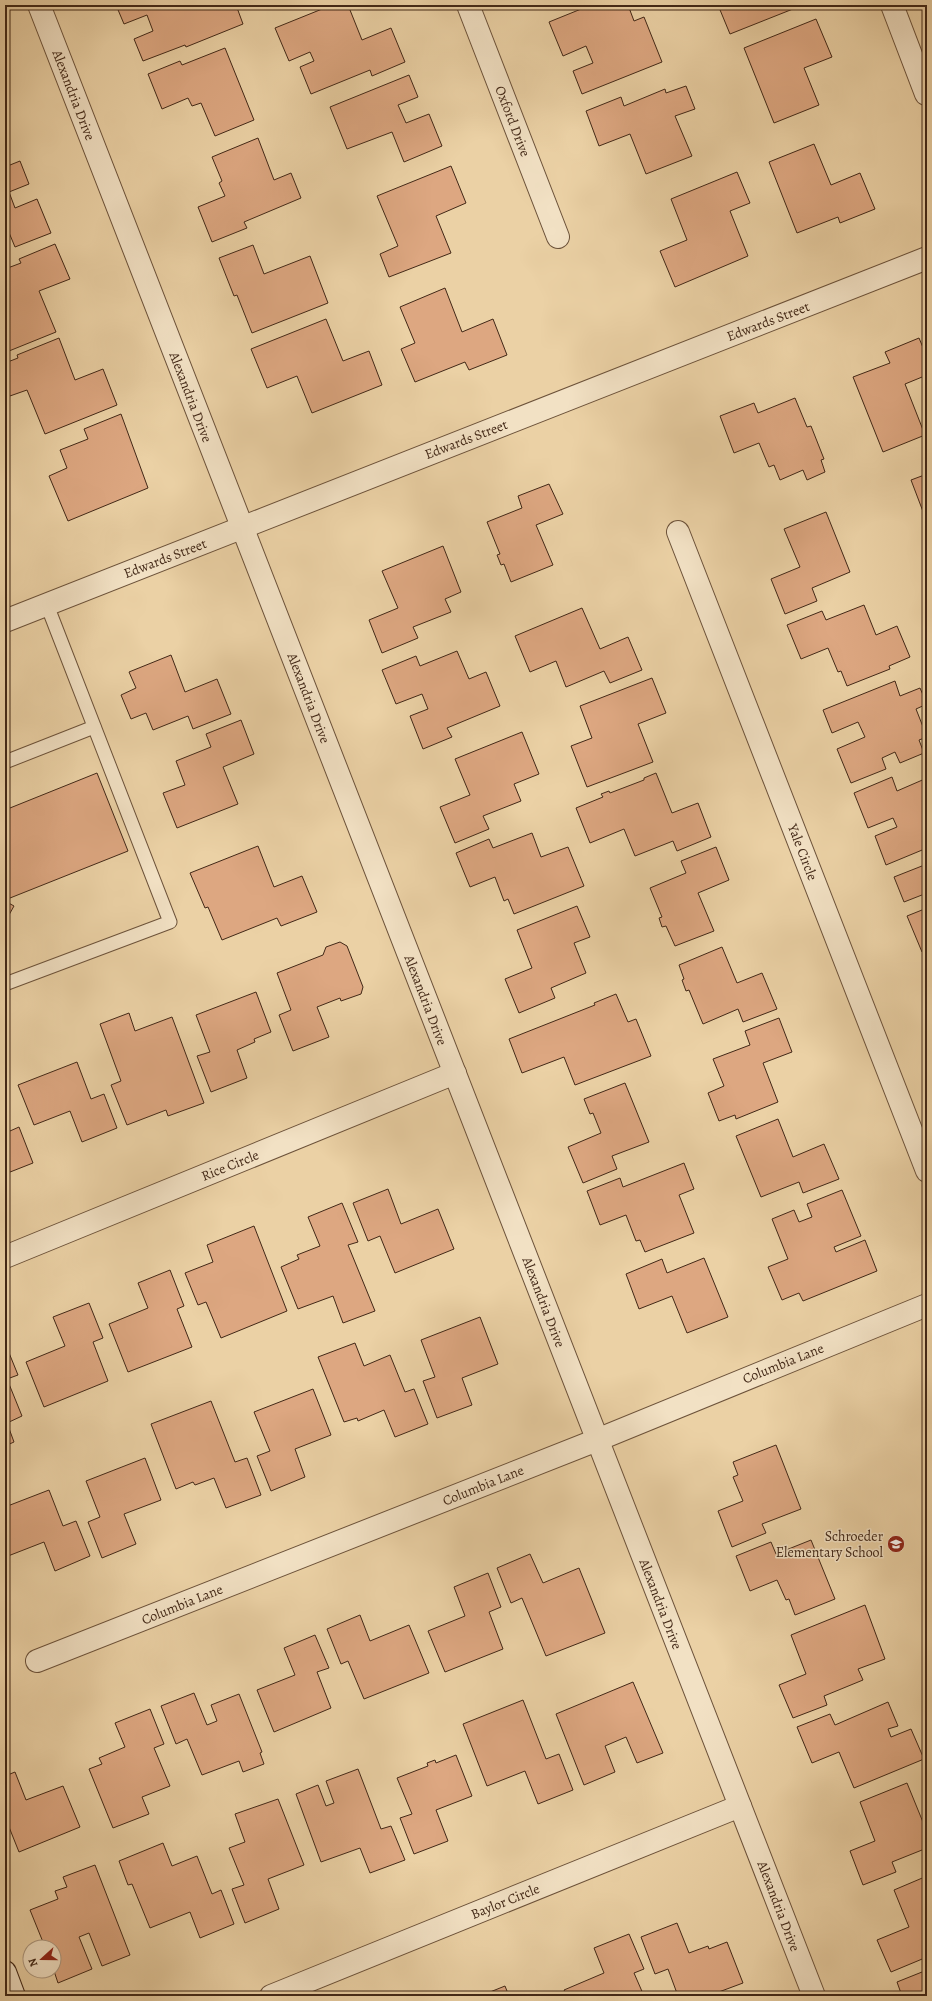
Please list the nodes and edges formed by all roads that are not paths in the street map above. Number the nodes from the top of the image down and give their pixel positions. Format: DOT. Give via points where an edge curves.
graph roads {
  1 [pos="39,5"];
  2 [pos="468,5"];
  3 [pos="892,5"];
  4 [pos="926,94"];
  5 [pos="558,237"];
  6 [pos="927,258"];
  7 [pos="242,528"];
  8 [pos="678,532"];
  9 [pos="47,604"];
  10 [pos="5,621"];
  11 [pos="94,727"];
  12 [pos="5,762"];
  13 [pos="5,984"];
  14 [pos="455,1073"];
  15 [pos="927,1172"];
  16 [pos="5,1257"];
  17 [pos="927,1305"];
  18 [pos="597,1440"];
  19 [pos="37,1661"];
  20 [pos="740,1806"];
  21 [pos="5,1972"];
  22 [pos="14,1996"];
  23 [pos="270,1996"];
  24 [pos="814,1996"];
  1 -- 7 [label="street, Alexandria Drive"];
  2 -- 5 [label="street, Oxford Drive"];
  3 -- 4 [label="street"];
  6 -- 7 [label="street, Edwards Street"];
  7 -- 9 [label="street, Edwards Street"];
  7 -- 14 [label="street, Alexandria Drive"];
  8 -- 15 [label="street, Yale Circle"];
  9 -- 10 [label="street, Edwards Street"];
  9 -- 11 [label="lane"];
  11 -- 12 [label="lane"];
  11 -- 13 [label="lane" via="170,922"];
  14 -- 16 [label="street, Rice Circle"];
  14 -- 18 [label="street, Alexandria Drive"];
  17 -- 18 [label="street, Columbia Lane"];
  18 -- 19 [label="street, Columbia Lane"];
  18 -- 20 [label="street, Alexandria Drive"];
  20 -- 23 [label="street, Baylor Circle"];
  20 -- 24 [label="street, Alexandria Drive"];
  21 -- 22 [label="street"];
}
